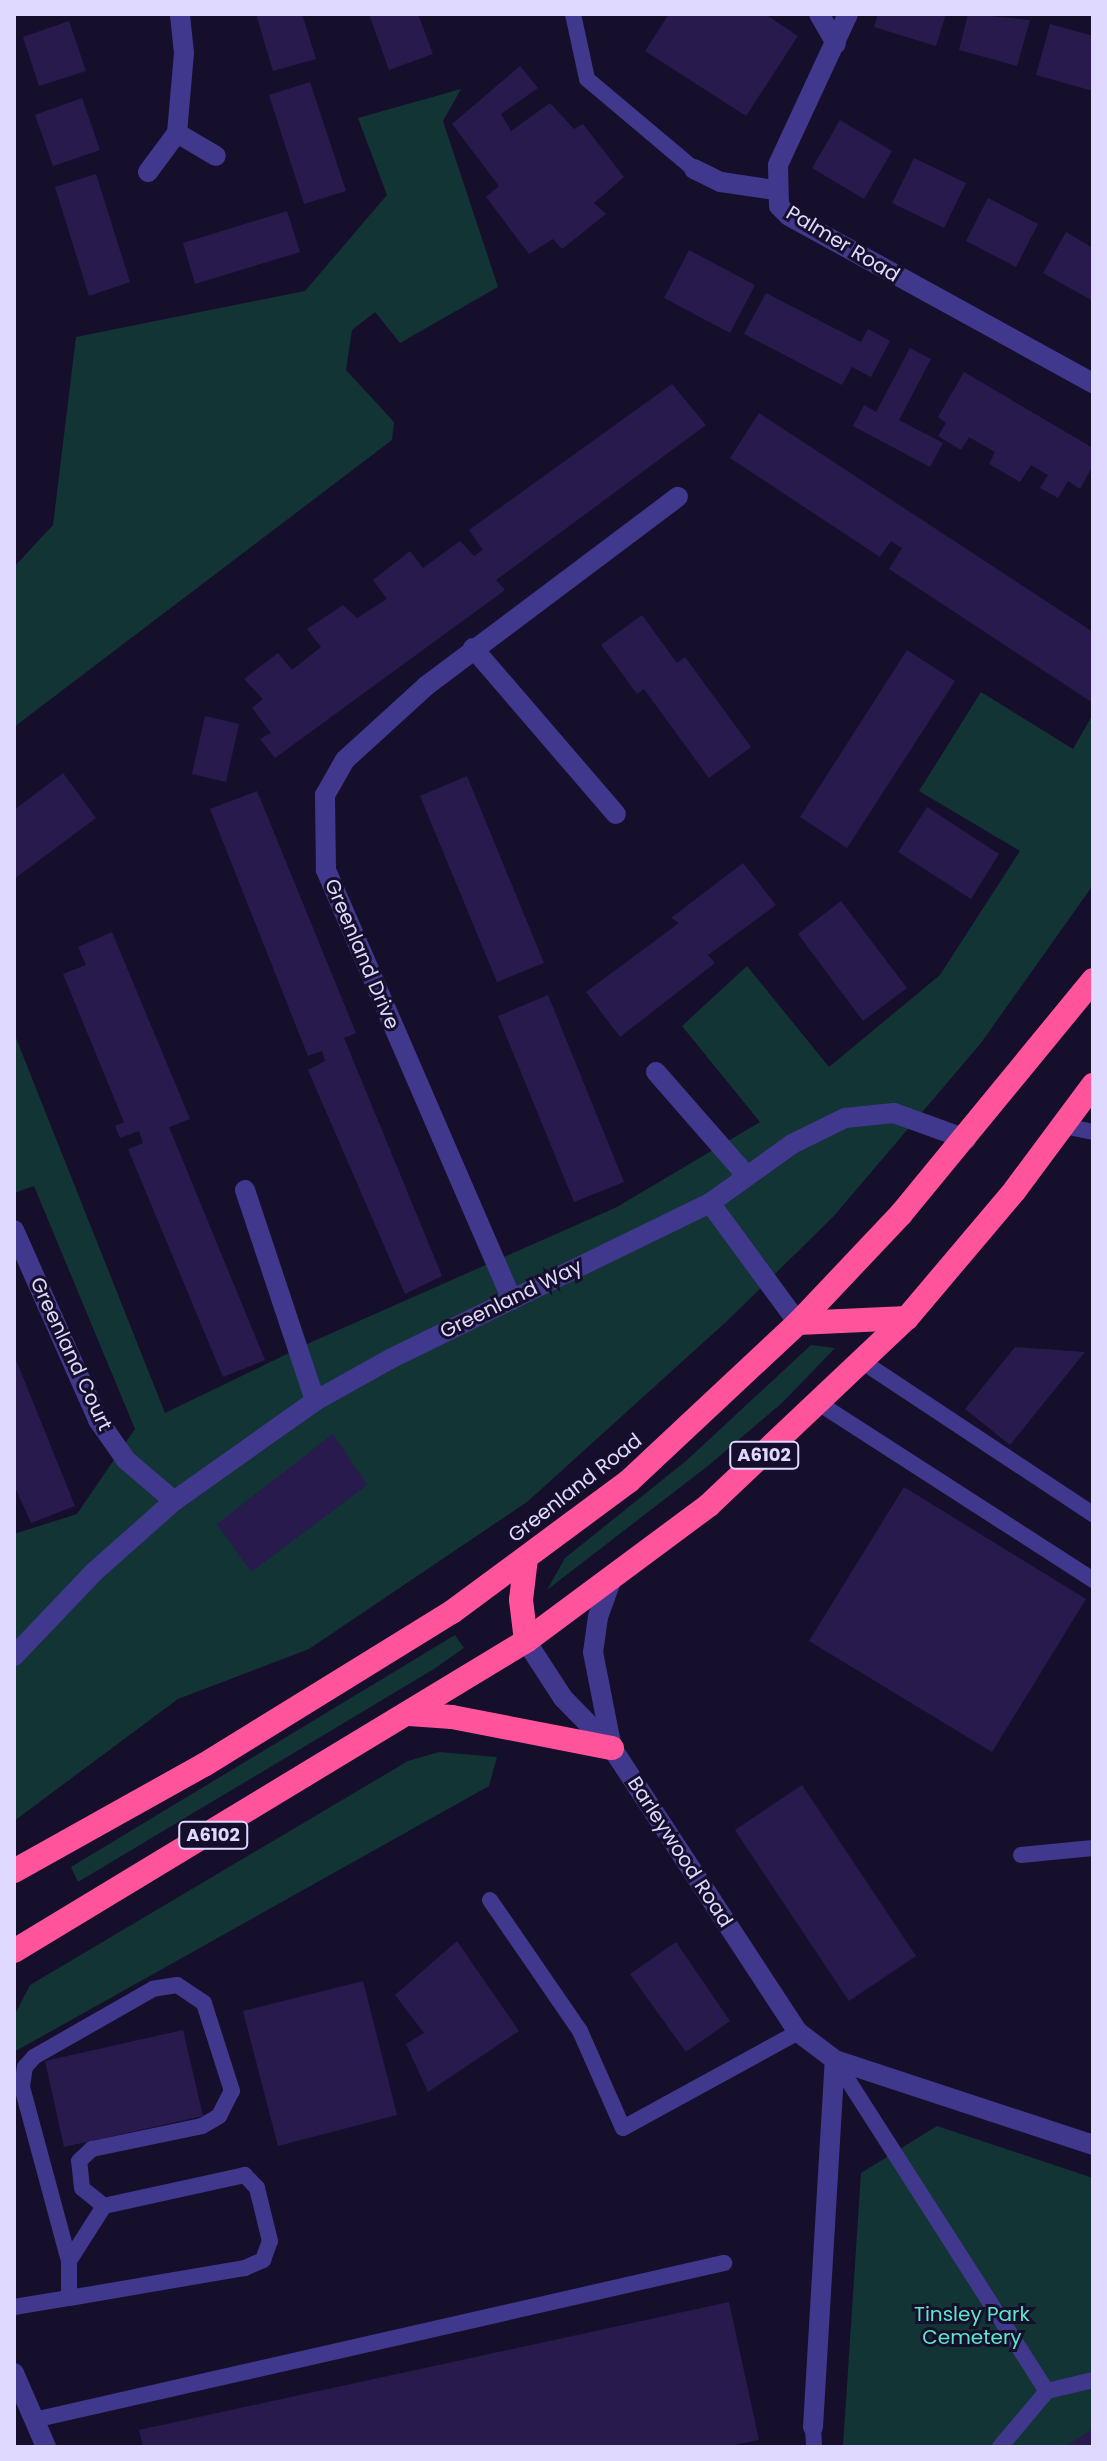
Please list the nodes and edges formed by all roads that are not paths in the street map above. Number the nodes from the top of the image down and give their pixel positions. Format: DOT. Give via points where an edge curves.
graph roads {
  1 [pos="180,14"];
  2 [pos="573,14"];
  3 [pos="819,14"];
  4 [pos="848,14"];
  5 [pos="836,44"];
  6 [pos="177,133"];
  7 [pos="216,156"];
  8 [pos="694,169"];
  9 [pos="148,172"];
  10 [pos="775,190"];
  11 [pos="1093,383"];
  12 [pos="678,497"];
  13 [pos="473,648"];
  14 [pos="616,814"];
  15 [pos="1093,980"];
  16 [pos="656,1072"];
  17 [pos="1093,1085"];
  18 [pos="1063,1126"];
  19 [pos="1093,1132"];
  20 [pos="966,1139"];
  21 [pos="747,1176"];
  22 [pos="245,1190"];
  23 [pos="710,1203"];
  24 [pos="14,1230"];
  25 [pos="512,1300"];
  26 [pos="907,1318"];
  27 [pos="798,1323"];
  28 [pos="863,1362"];
  29 [pos="315,1401"];
  30 [pos="820,1404"];
  31 [pos="174,1501"];
  32 [pos="1093,1514"];
  33 [pos="526,1558"];
  34 [pos="1093,1580"];
  35 [pos="611,1581"];
  36 [pos="526,1641"];
  37 [pos="14,1656"];
  38 [pos="409,1714"];
  39 [pos="612,1748"];
  40 [pos="1093,1848"];
  41 [pos="1021,1855"];
  42 [pos="14,1871"];
  43 [pos="490,1900"];
  44 [pos="14,1951"];
  45 [pos="798,2032"];
  46 [pos="835,2060"];
  47 [pos="1093,2145"];
  48 [pos="112,2204"];
  49 [pos="69,2261"];
  50 [pos="724,2263"];
  51 [pos="69,2298"];
  52 [pos="14,2307"];
  53 [pos="14,2373"];
  54 [pos="1093,2380"];
  55 [pos="1047,2391"];
  56 [pos="34,2420"];
  57 [pos="814,2437"];
  58 [pos="46,2447"];
  59 [pos="1000,2447"];
  1 -- 6 [label="street" via="184,53"];
  2 -- 8 [label="lane, Palmer Road" via="587,79"];
  3 -- 5 [label="street"];
  4 -- 5 [label="street"];
  5 -- 10 [label="street" via="778,165"];
  6 -- 7 [label="street"];
  6 -- 9 [label="street"];
  8 -- 10 [label="street, Palmer Road" via="721,182"];
  10 -- 11 [label="street, Palmer Road" via="789,216"];
  12 -- 13 [label="street, Greenland Drive"];
  13 -- 14 [label="street"];
  13 -- 25 [label="street, Greenland Drive" via="345,760 325,795 322,833 326,870 351,932"];
  15 -- 20 [label="highway, Greenland Road"];
  16 -- 21 [label="street"];
  17 -- 18 [label="highway, A6102"];
  18 -- 19 [label="lane"];
  18 -- 26 [label="highway, A6102"];
  20 -- 21 [label="street, Greenland Way" via="894,1113 845,1118 792,1144"];
  20 -- 27 [label="highway, Greenland Road"];
  21 -- 23 [label="street, Greenland Way"];
  22 -- 29 [label="street"];
  23 -- 25 [label="street, Greenland Way"];
  23 -- 27 [label="street"];
  24 -- 31 [label="street, Greenland Court" via="98,1420 126,1460"];
  25 -- 29 [label="street, Greenland Way"];
  26 -- 27 [label="highway"];
  26 -- 28 [label="highway, A6102"];
  27 -- 33 [label="highway, Greenland Road" via="629,1481"];
  28 -- 30 [label="highway, A6102"];
  28 -- 32 [label="lane"];
  29 -- 31 [label="street, Greenland Way"];
  30 -- 34 [label="lane"];
  30 -- 35 [label="highway, A6102" via="709,1505"];
  31 -- 37 [label="street, Greenland Way" via="94,1572"];
  33 -- 36 [label="highway" via="521,1600"];
  33 -- 42 [label="highway, Greenland Road" via="302,1707"];
  35 -- 36 [label="highway, A6102"];
  35 -- 39 [label="street" via="593,1652"];
  36 -- 38 [label="highway, A6102"];
  36 -- 39 [label="street, Barleywood Road" via="563,1698"];
  38 -- 39 [label="highway" via="452,1717"];
  38 -- 44 [label="highway, A6102"];
  39 -- 45 [label="street, Barleywood Road"];
  40 -- 41 [label="lane"];
  43 -- 45 [label="lane" via="580,2031 623,2128"];
  45 -- 46 [label="street, Barleywood Road"];
  46 -- 47 [label="street, Barleywood Road"];
  46 -- 55 [label="lane"];
  46 -- 57 [label="street"];
  48 -- 49 [label="lane"];
  48 -- 49 [label="lane" via="82,2188 79,2161 92,2149 202,2126 219,2116 232,2091 204,2003 177,1985 153,1989 25,2067 22,2087"];
  48 -- 51 [label="lane" via="245,2175 257,2188 270,2241 263,2260 245,2268"];
  49 -- 51 [label="lane"];
  50 -- 56 [label="lane"];
  51 -- 52 [label="lane"];
  53 -- 56 [label="street"];
  54 -- 55 [label="lane"];
  55 -- 59 [label="lane"];
  56 -- 58 [label="street"];
}
